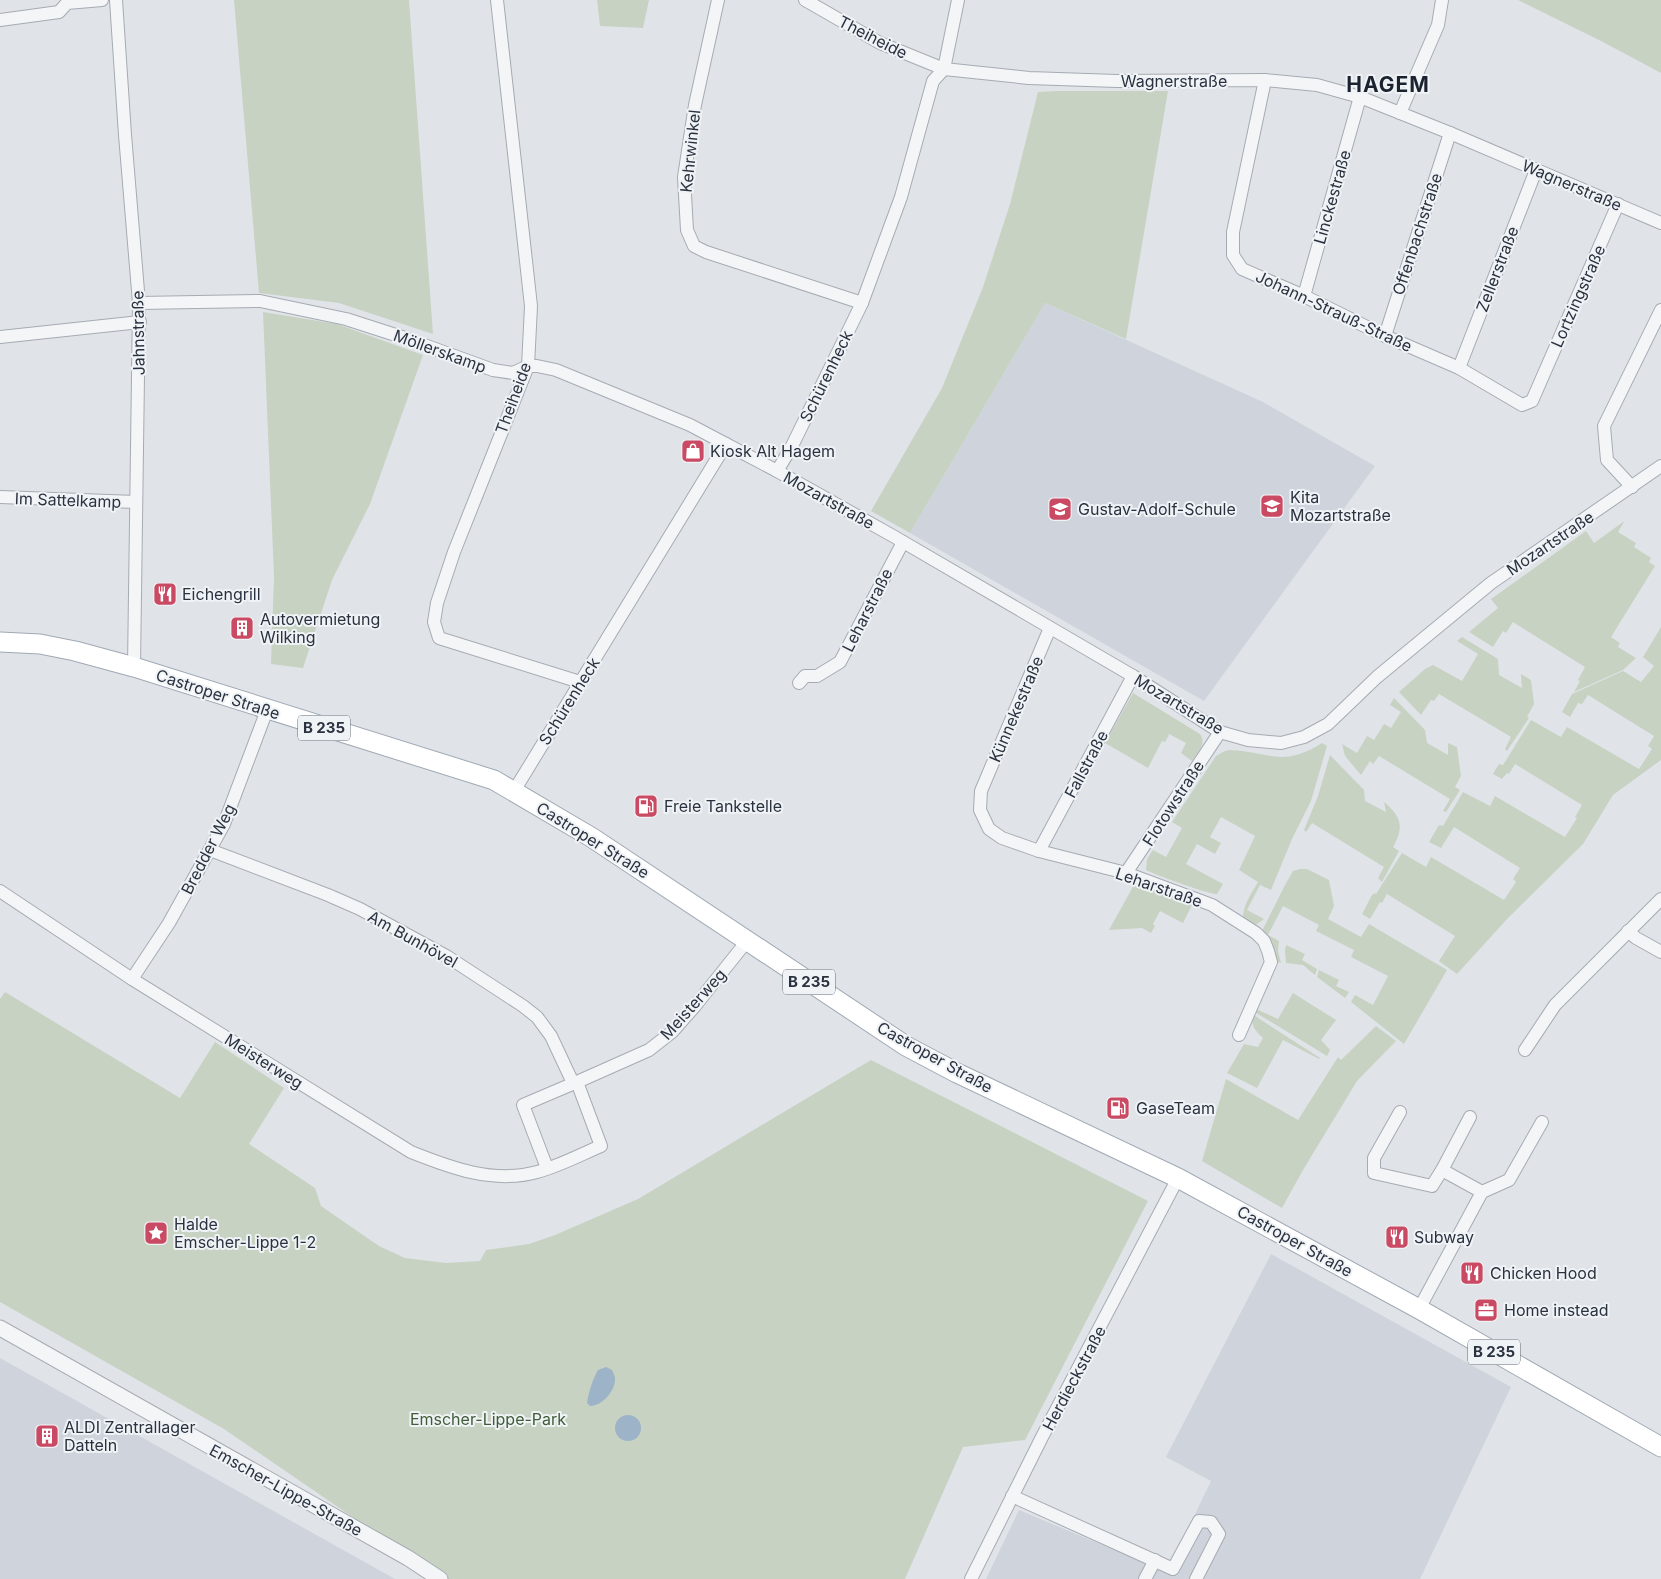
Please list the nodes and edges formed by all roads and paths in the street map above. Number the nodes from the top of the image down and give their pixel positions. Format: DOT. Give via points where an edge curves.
graph roads {
  1 [pos="102,0"];
  2 [pos="116,0"];
  3 [pos="496,0"];
  4 [pos="718,0"];
  5 [pos="805,0"];
  6 [pos="958,0"];
  7 [pos="1442,0"];
  8 [pos="0,20"];
  9 [pos="944,69"];
  10 [pos="1265,80"];
  11 [pos="1360,97"];
  12 [pos="1400,113"];
  13 [pos="1450,133"];
  14 [pos="1536,170"];
  15 [pos="1618,204"];
  16 [pos="1661,222"];
  17 [pos="1304,296"];
  18 [pos="139,303"];
  19 [pos="862,303"];
  20 [pos="1661,310"];
  21 [pos="140,322"];
  22 [pos="1384,336"];
  23 [pos="0,337"];
  24 [pos="528,366"];
  25 [pos="1459,368"];
  26 [pos="1538,388"];
  27 [pos="726,444"];
  28 [pos="1661,466"];
  29 [pos="777,470"];
  30 [pos="1632,487"];
  31 [pos="0,497"];
  32 [pos="136,502"];
  33 [pos="902,542"];
  34 [pos="1050,628"];
  35 [pos="0,642"];
  36 [pos="134,667"];
  37 [pos="1133,676"];
  38 [pos="580,682"];
  39 [pos="799,683"];
  40 [pos="267,710"];
  41 [pos="1220,732"];
  42 [pos="514,791"];
  43 [pos="981,791"];
  44 [pos="210,850"];
  45 [pos="1038,851"];
  46 [pos="1126,873"];
  47 [pos="0,891"];
  48 [pos="1661,898"];
  49 [pos="1628,931"];
  50 [pos="747,941"];
  51 [pos="1661,952"];
  52 [pos="132,979"];
  53 [pos="1239,1035"];
  54 [pos="1525,1050"];
  55 [pos="575,1082"];
  56 [pos="1400,1112"];
  57 [pos="1470,1117"];
  58 [pos="1542,1122"];
  59 [pos="547,1168"];
  60 [pos="1442,1170"];
  61 [pos="1178,1178"];
  62 [pos="1482,1192"];
  63 [pos="1419,1309"];
  64 [pos="0,1328"];
  65 [pos="1661,1447"];
  66 [pos="1012,1496"];
  67 [pos="1155,1560"];
  68 [pos="440,1579"];
  69 [pos="971,1579"];
  70 [pos="1145,1579"];
  71 [pos="1196,1579"];
  1 -- 8 [label="street" via="67,3 59,12"];
  2 -- 18 [label="street, Jahnstraße"];
  3 -- 24 [label="street, Theiheide" via="531,306"];
  4 -- 19 [label="street, Kehrwinkel" via="694,106 684,177 687,230 694,246"];
  5 -- 9 [label="street, Theiheide" via="880,44"];
  6 -- 9 [label="street"];
  7 -- 12 [label="street" via="1438,25"];
  9 -- 10 [label="street, Wagnerstraße" via="1072,80"];
  9 -- 19 [label="street, Schürenheck" via="933,81 901,197"];
  10 -- 11 [label="street, Wagnerstraße" via="1317,86"];
  10 -- 17 [label="street, Johann-Strauß-Straße" via="1233,232 1233,255 1242,269"];
  11 -- 12 [label="street, Wagnerstraße"];
  11 -- 17 [label="street, Linckestraße"];
  12 -- 13 [label="street, Wagnerstraße"];
  13 -- 14 [label="street, Wagnerstraße"];
  13 -- 22 [label="street, Offenbachstraße"];
  14 -- 15 [label="street, Wagnerstraße"];
  14 -- 25 [label="street, Zellerstraße"];
  15 -- 16 [label="street, Wagnerstraße"];
  15 -- 26 [label="street, Lortzingstraße"];
  17 -- 22 [label="street, Johann-Strauß-Straße"];
  18 -- 21 [label="street, Jahnstraße"];
  18 -- 24 [label="street, Möllerskamp" via="260,301 346,320 493,370 512,372"];
  19 -- 29 [label="street, Schürenheck"];
  20 -- 30 [label="street" via="1604,426 1607,460"];
  21 -- 23 [label="street"];
  21 -- 32 [label="street, Jahnstraße"];
  22 -- 25 [label="street, Johann-Strauß-Straße"];
  24 -- 27 [label="street, Möllerskamp" via="556,370 690,425"];
  24 -- 38 [label="street, Theiheide" via="454,552 434,622 439,638"];
  25 -- 26 [label="street, Johann-Strauß-Straße" via="1522,405 1532,400"];
  27 -- 29 [label="street"];
  27 -- 38 [label="street, Schürenheck"];
  28 -- 30 [label="street, Mozartstraße"];
  29 -- 33 [label="street, Mozartstraße"];
  30 -- 41 [label="street, Mozartstraße" via="1491,583 1377,677 1328,724 1304,738 1281,743 1248,740"];
  31 -- 32 [label="street, Im Sattelkamp"];
  32 -- 36 [label="street, Jahnstraße"];
  33 -- 34 [label="street, Mozartstraße"];
  33 -- 39 [label="street, Leharstraße" via="840,662 817,676 805,676"];
  34 -- 37 [label="street, Mozartstraße"];
  34 -- 43 [label="street, Künnekestraße"];
  35 -- 36 [label="main road, Castroper Straße / B 235" via="40,644"];
  36 -- 40 [label="main road, Castroper Straße / B 235"];
  37 -- 41 [label="street, Mozartstraße"];
  37 -- 45 [label="street, Fallstraße"];
  38 -- 42 [label="street, Schürenheck"];
  40 -- 42 [label="main road, Castroper Straße / B 235" via="494,780"];
  40 -- 44 [label="street, Bredder Weg" via="224,824"];
  41 -- 46 [label="street, Flotowstraße"];
  42 -- 50 [label="main road, Castroper Straße / B 235" via="591,837"];
  43 -- 45 [label="street, Leharstraße" via="980,810 989,828 1002,838"];
  44 -- 52 [label="street, Bredder Weg" via="169,923"];
  44 -- 55 [label="street, Am Bunhövel" via="360,909 448,956 537,1017"];
  45 -- 46 [label="street, Leharstraße"];
  46 -- 53 [label="street, Leharstraße" via="1212,905 1264,941 1271,962"];
  47 -- 52 [label="street, Meisterweg"];
  48 -- 49 [label="street"];
  49 -- 51 [label="street"];
  49 -- 54 [label="street" via="1554,1006"];
  50 -- 55 [label="street, Meisterweg" via="672,1032 649,1050"];
  50 -- 61 [label="main road, Castroper Straße / B 235" via="906,1046"];
  52 -- 59 [label="street, Meisterweg" via="411,1152 473,1174 507,1177"];
  55 -- 59 [label="street, Meisterweg" via="523,1105"];
  55 -- 59 [label="street, Meisterweg" via="601,1146"];
  56 -- 60 [label="street" via="1374,1158 1374,1174 1432,1186"];
  57 -- 60 [label="street"];
  58 -- 62 [label="street" via="1509,1180"];
  60 -- 62 [label="street"];
  61 -- 63 [label="main road, Castroper Straße / B 235"];
  61 -- 66 [label="street, Herdieckstraße"];
  62 -- 63 [label="street"];
  63 -- 65 [label="main road, Castroper Straße / B 235"];
  64 -- 68 [label="street, Emscher-Lippe-Straße"];
  66 -- 67 [label="street"];
  66 -- 69 [label="street, Herdieckstraße"];
  67 -- 70 [label="street"];
  67 -- 71 [label="street" via="1173,1568 1199,1521 1212,1522 1219,1534"];
}
